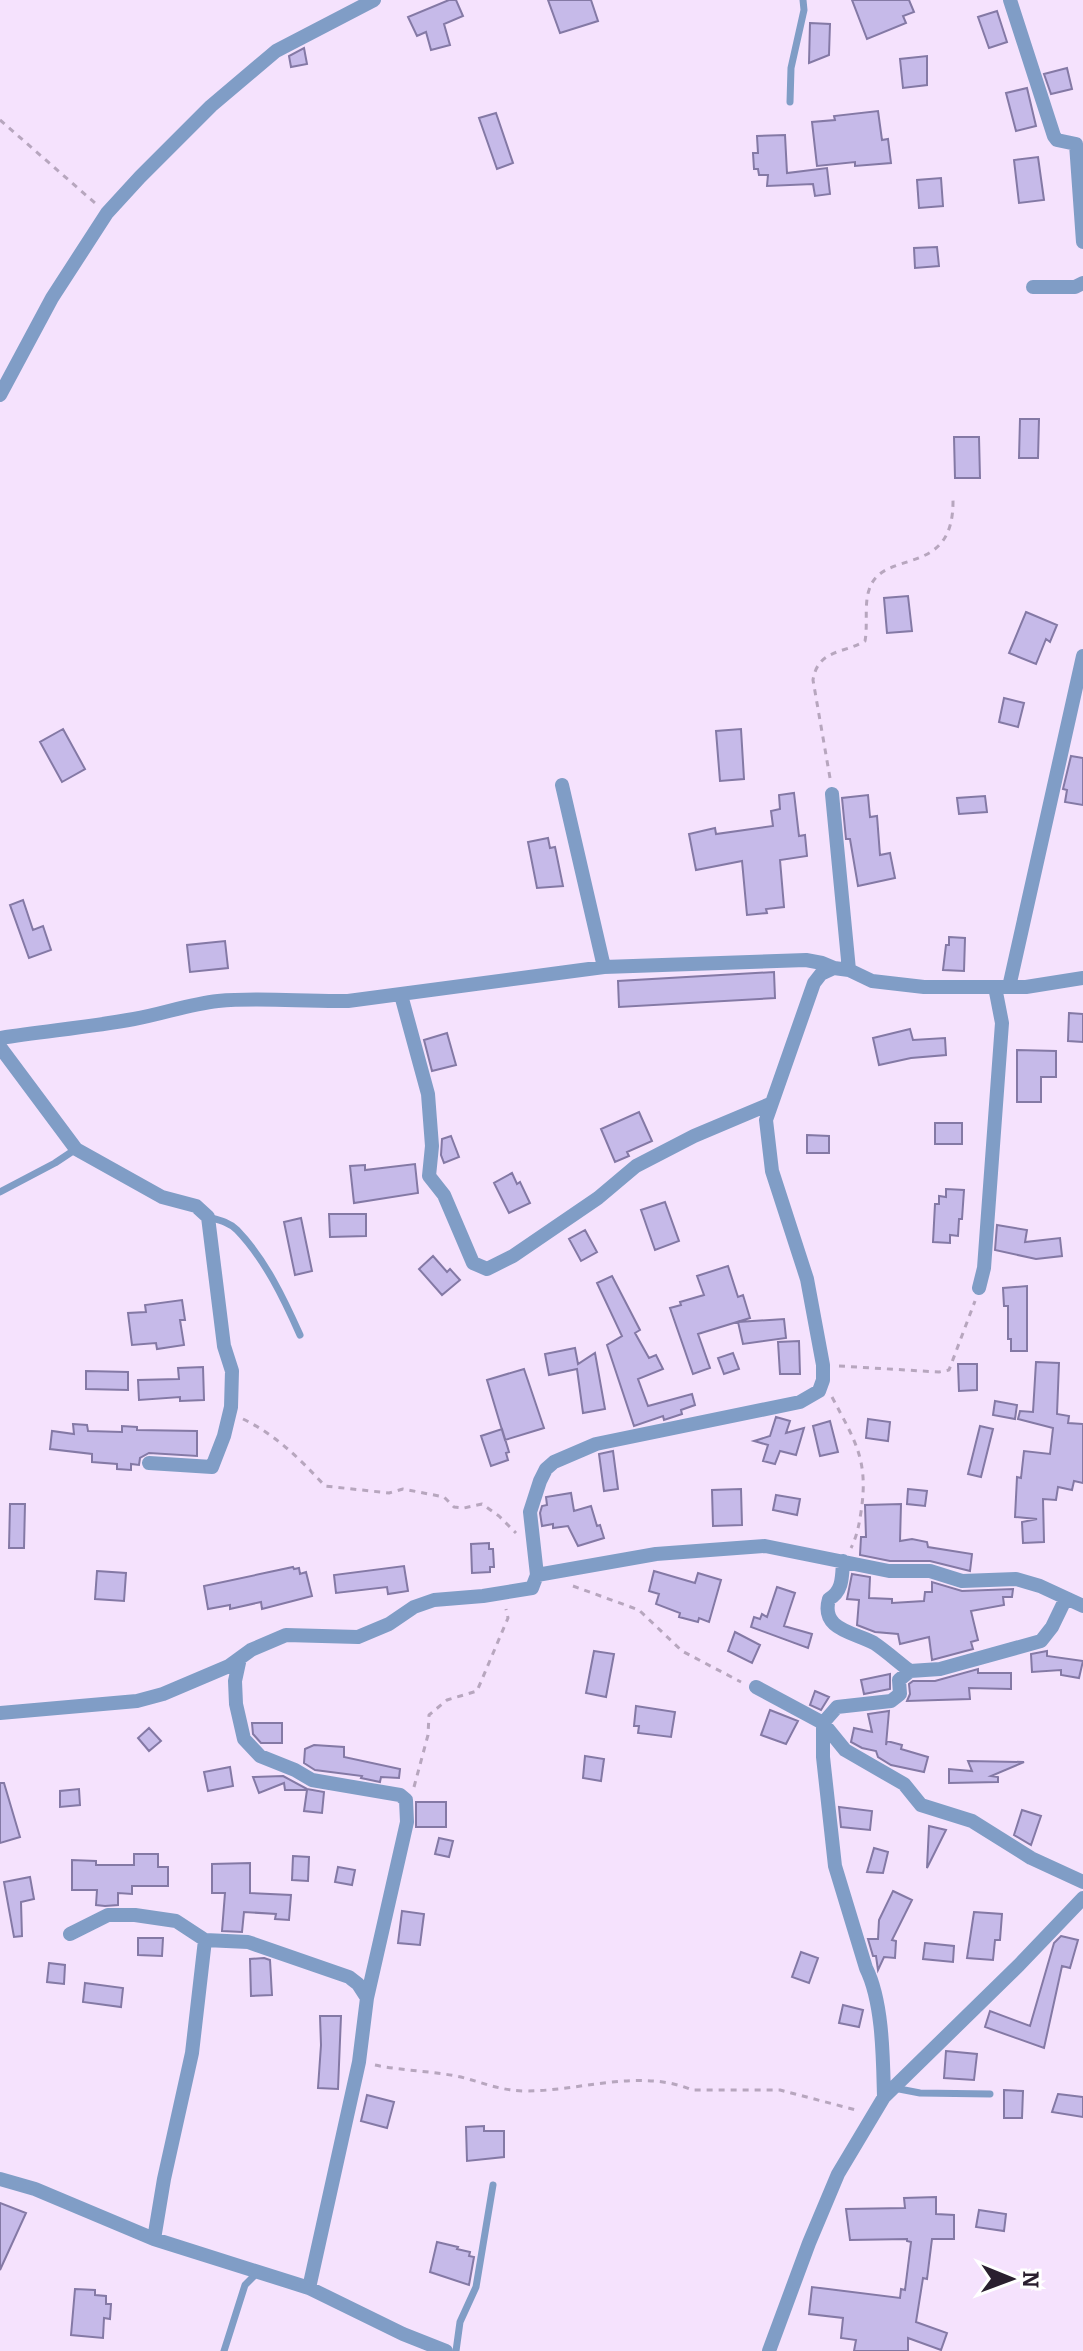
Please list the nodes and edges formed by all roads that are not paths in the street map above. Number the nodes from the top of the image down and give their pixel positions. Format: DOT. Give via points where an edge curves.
graph roads {
  1 [pos="374,0"];
  2 [pos="803,0"];
  3 [pos="1010,0"];
  4 [pos="790,102"];
  5 [pos="1083,242"];
  6 [pos="1083,283"];
  7 [pos="1033,287"];
  8 [pos="0,395"];
  9 [pos="1083,656"];
  10 [pos="562,785"];
  11 [pos="832,794"];
  12 [pos="604,967"];
  13 [pos="834,968"];
  14 [pos="849,970"];
  15 [pos="1083,978"];
  16 [pos="1002,987"];
  17 [pos="401,995"];
  18 [pos="0,1038"];
  19 [pos="0,1047"];
  20 [pos="770,1104"];
  21 [pos="76,1149"];
  22 [pos="0,1192"];
  23 [pos="208,1217"];
  24 [pos="979,1288"];
  25 [pos="300,1335"];
  26 [pos="149,1463"];
  27 [pos="843,1561"];
  28 [pos="537,1575"];
  29 [pos="1066,1598"];
  30 [pos="1083,1606"];
  31 [pos="240,1658"];
  32 [pos="910,1671"];
  33 [pos="756,1687"];
  34 [pos="0,1713"];
  35 [pos="823,1723"];
  36 [pos="1083,1882"];
  37 [pos="1083,1898"];
  38 [pos="70,1934"];
  39 [pos="205,1940"];
  40 [pos="367,1998"];
  41 [pos="888,2092"];
  42 [pos="990,2094"];
  43 [pos="0,2179"];
  44 [pos="493,2185"];
  45 [pos="154,2239"];
  46 [pos="258,2271"];
  47 [pos="309,2288"];
  48 [pos="224,2351"];
  49 [pos="446,2351"];
  50 [pos="456,2351"];
  51 [pos="769,2351"];
  1 -- 8 [label="street" via="299,37 260,64 167,148 107,213 52,298"];
  2 -- 4 [label="lane"];
  3 -- 5 [label="street" via="1054,136 1076,144"];
  6 -- 7 [label="street"];
  9 -- 16 [label="street"];
  10 -- 12 [label="street"];
  11 -- 14 [label="street"];
  12 -- 13 [label="street" via="806,960"];
  12 -- 17 [label="street"];
  13 -- 14 [label="street"];
  13 -- 20 [label="street" via="814,983"];
  14 -- 16 [label="street" via="894,985"];
  15 -- 16 [label="street"];
  16 -- 24 [label="street"];
  17 -- 18 [label="street" via="218,1001 136,1019"];
  17 -- 20 [label="street" via="428,1094 429,1176 444,1195 473,1263 487,1269 598,1198 636,1166"];
  19 -- 21 [label="street"];
  20 -- 28 [label="street" via="767,1147 807,1279 823,1372 819,1391 800,1402 596,1444 564,1456 546,1469 530,1512"];
  21 -- 22 [label="lane"];
  21 -- 23 [label="street" via="162,1197 196,1206"];
  23 -- 25 [label="lane" via="236,1230 278,1288"];
  23 -- 26 [label="street" via="224,1346 232,1371 231,1407 212,1467"];
  27 -- 28 [label="street" via="765,1546 656,1554"];
  27 -- 29 [label="street" via="889,1571 930,1571 962,1581 1016,1579"];
  27 -- 32 [label="street" via="842,1583 826,1609 830,1621 873,1643"];
  28 -- 31 [label="street" via="532,1588 434,1600 358,1637 286,1635"];
  29 -- 30 [label="street"];
  29 -- 32 [label="street" via="1041,1641 940,1669"];
  31 -- 34 [label="street" via="137,1701"];
  31 -- 40 [label="street" via="236,1704 244,1739 260,1756 312,1780 406,1800 407,1822"];
  32 -- 35 [label="street" via="899,1680 900,1694 891,1701 837,1707"];
  33 -- 35 [label="street"];
  35 -- 36 [label="street" via="845,1750 904,1784 921,1805 972,1821 1031,1858"];
  35 -- 41 [label="street" via="835,1866 873,1982"];
  37 -- 41 [label="street"];
  38 -- 39 [label="street" via="108,1915 135,1915 176,1921"];
  39 -- 40 [label="street" via="248,1942 349,1977"];
  39 -- 45 [label="street" via="192,2053"];
  40 -- 47 [label="street" via="359,2062"];
  41 -- 42 [label="lane"];
  41 -- 51 [label="street" via="838,2174"];
  43 -- 45 [label="street"];
  44 -- 50 [label="lane" via="476,2287 460,2322"];
  45 -- 46 [label="street"];
  46 -- 47 [label="street"];
  46 -- 48 [label="lane" via="245,2285"];
  47 -- 49 [label="street"];
}
